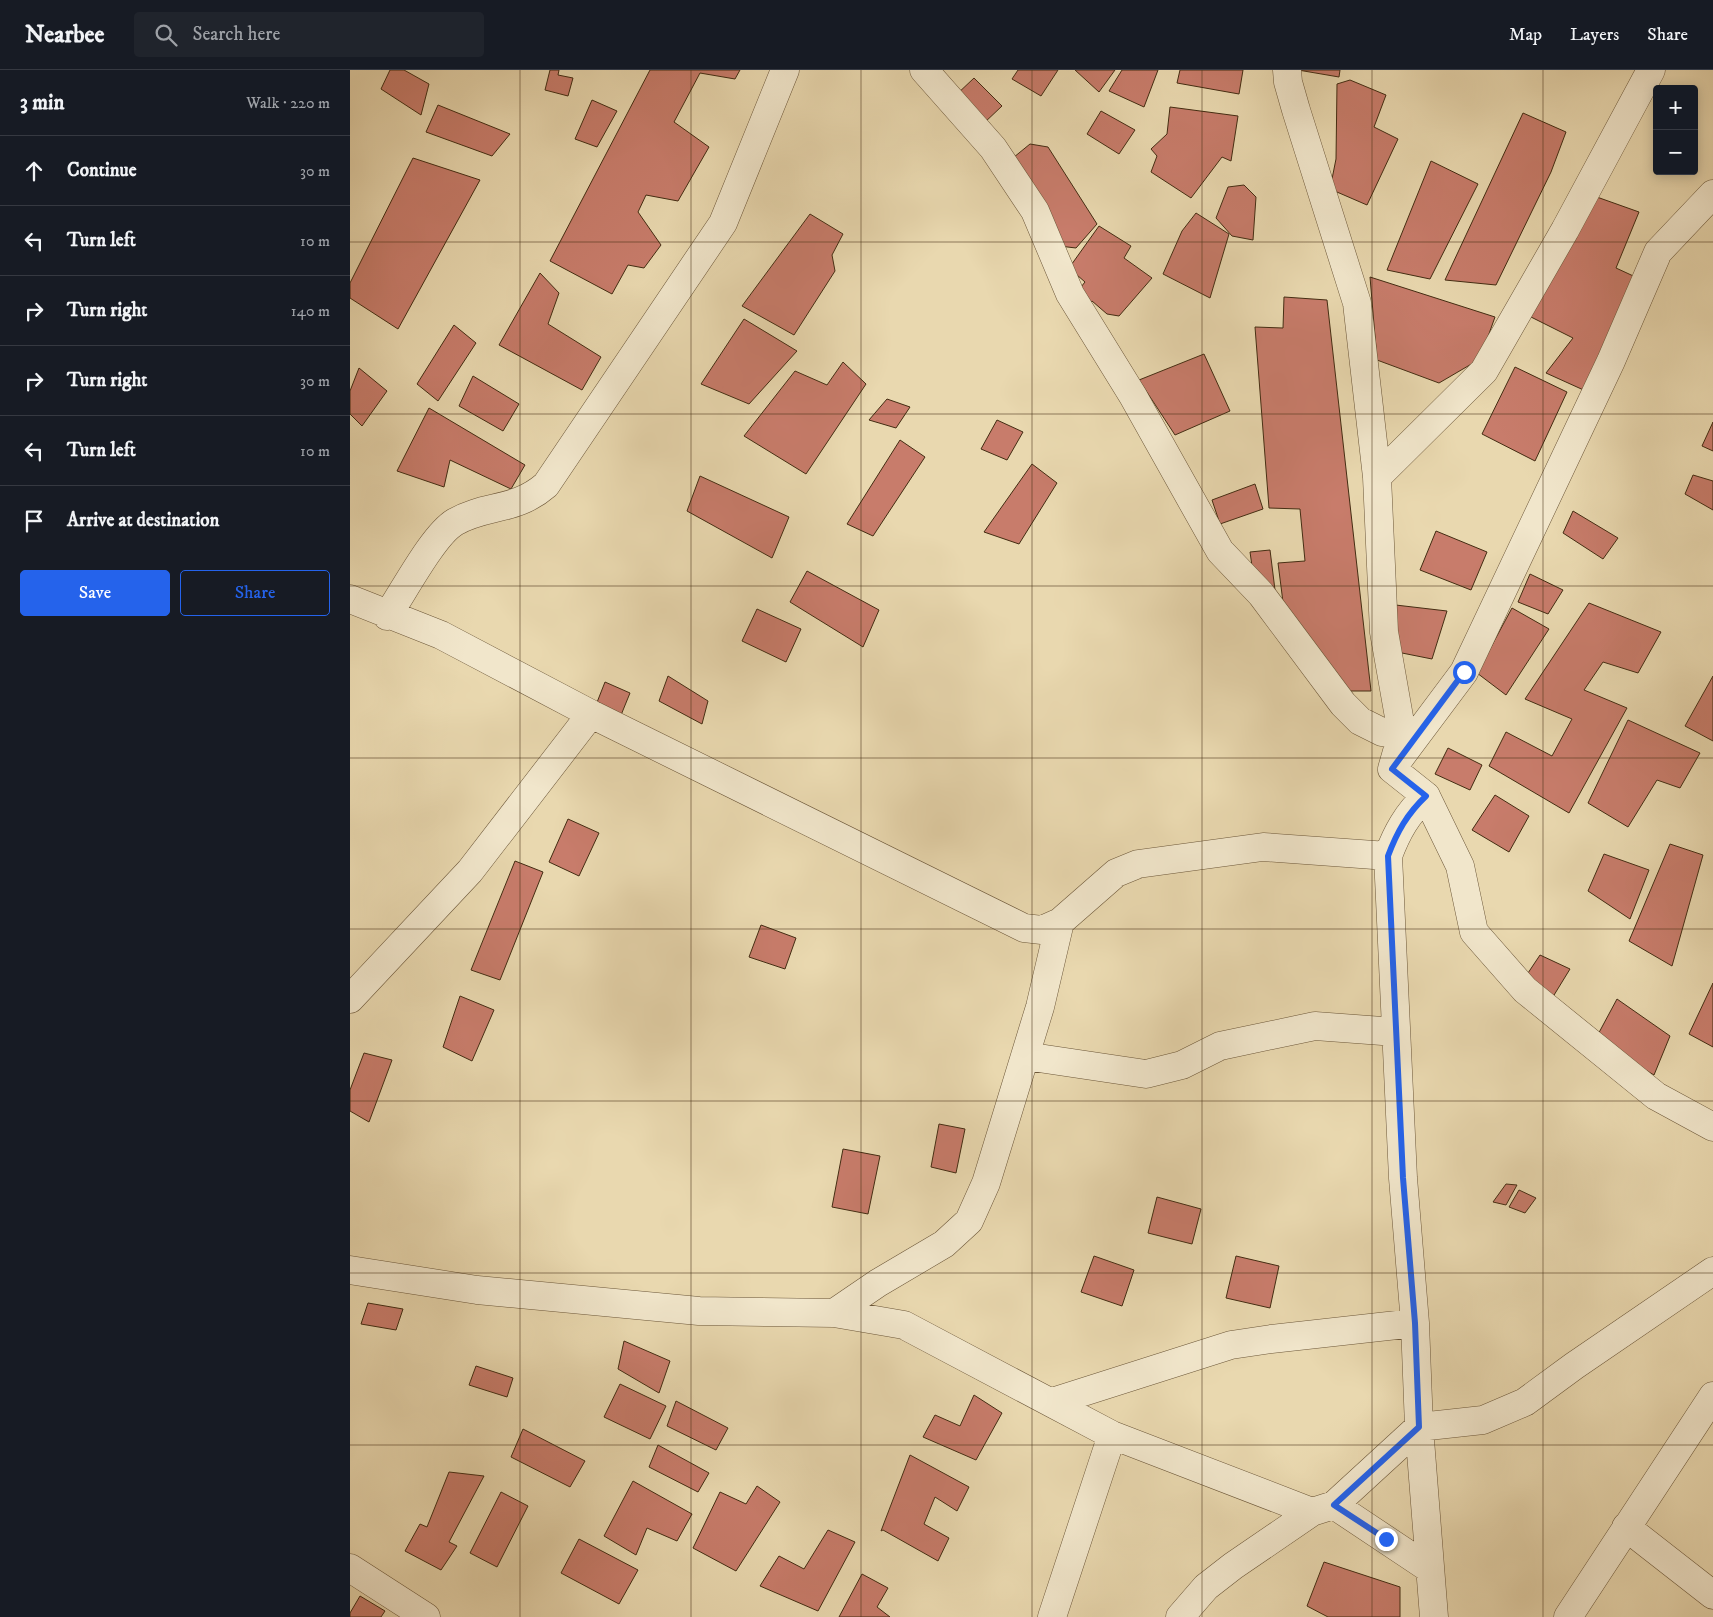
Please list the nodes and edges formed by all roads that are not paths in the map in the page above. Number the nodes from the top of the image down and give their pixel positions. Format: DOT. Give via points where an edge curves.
graph roads {
  1 [pos="785,70"];
  2 [pos="924,70"];
  3 [pos="1287,70"];
  4 [pos="1652,70"];
  5 [pos="1713,194"];
  6 [pos="1377,477"];
  7 [pos="350,599"];
  8 [pos="387,616"];
  9 [pos="591,714"];
  10 [pos="1402,734"];
  11 [pos="1392,769"];
  12 [pos="1426,796"];
  13 [pos="1388,856"];
  14 [pos="1060,922"];
  15 [pos="350,998"];
  16 [pos="1396,1032"];
  17 [pos="1025,1056"];
  18 [pos="1713,1127"];
  19 [pos="350,1270"];
  20 [pos="1713,1271"];
  21 [pos="834,1313"];
  22 [pos="1415,1323"];
  23 [pos="1713,1396"];
  24 [pos="1052,1402"];
  25 [pos="1419,1427"];
  26 [pos="1112,1435"];
  27 [pos="1323,1509"];
  28 [pos="1626,1528"];
  29 [pos="350,1568"];
  30 [pos="1430,1569"];
  31 [pos="1713,1595"];
  32 [pos="426,1617"];
  33 [pos="1052,1617"];
  34 [pos="1180,1617"];
  35 [pos="1434,1617"];
  36 [pos="1568,1617"];
  1 -- 8 [label="street" via="723,223 546,484 521,502 454,522 441,534"];
  2 -- 10 [label="street" via="993,148 1035,211 1070,294 1133,396 1220,551 1261,594 1360,722 1382,732"];
  3 -- 6 [label="street" via="1296,110 1357,303"];
  4 -- 6 [label="street" via="1484,371"];
  5 -- 11 [label="street" via="1658,252 1611,361 1464,672"];
  6 -- 10 [label="street" via="1384,632"];
  7 -- 8 [label="street"];
  8 -- 9 [label="street" via="441,635"];
  9 -- 14 [label="street" via="1024,928 1042,930"];
  9 -- 15 [label="street" via="470,871"];
  10 -- 11 [label="street"];
  11 -- 12 [label="street"];
  12 -- 13 [label="street" via="1412,809 1398,830"];
  12 -- 18 [label="street" via="1460,866 1474,932 1526,990 1577,1033 1656,1096"];
  13 -- 14 [label="street" via="1263,848 1138,864 1116,872"];
  13 -- 16 [label="street"];
  14 -- 17 [label="street"];
  16 -- 17 [label="street" via="1315,1026 1220,1046 1182,1065 1146,1074"];
  16 -- 22 [label="street" via="1403,1178"];
  17 -- 21 [label="street" via="986,1183 969,1221 944,1244"];
  19 -- 21 [label="street" via="477,1290 699,1311"];
  20 -- 25 [label="street" via="1525,1402 1483,1420"];
  21 -- 24 [label="street" via="904,1324"];
  22 -- 24 [label="street" via="1231,1345"];
  22 -- 25 [label="street"];
  23 -- 28 [label="street"];
  24 -- 26 [label="street"];
  25 -- 27 [label="street"];
  25 -- 30 [label="street"];
  26 -- 27 [label="street"];
  26 -- 33 [label="street"];
  27 -- 30 [label="street"];
  27 -- 34 [label="street" via="1206,1588"];
  28 -- 31 [label="street"];
  28 -- 36 [label="street"];
  29 -- 32 [label="street"];
  30 -- 35 [label="street"];
}
